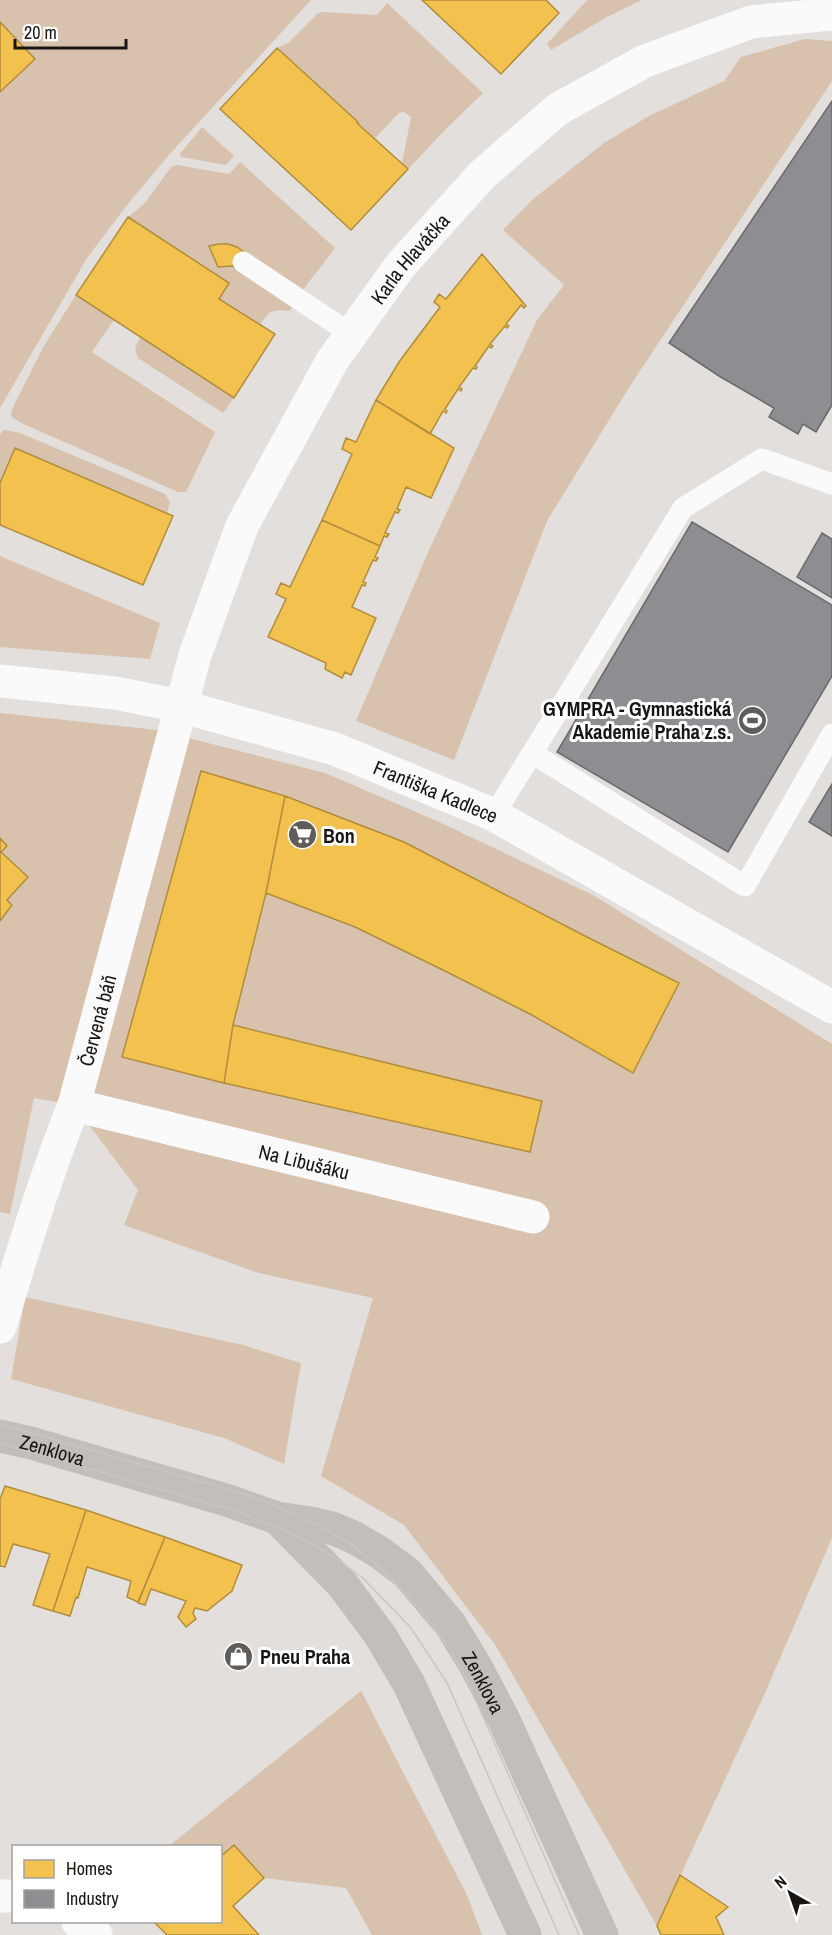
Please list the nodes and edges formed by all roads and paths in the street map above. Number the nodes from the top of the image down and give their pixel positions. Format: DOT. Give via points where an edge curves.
graph roads {
  1 [pos="832,14"];
  2 [pos="243,262"];
  3 [pos="351,334"];
  4 [pos="832,484"];
  5 [pos="0,681"];
  6 [pos="180,706"];
  7 [pos="832,734"];
  8 [pos="532,753"];
  9 [pos="494,815"];
  10 [pos="832,1007"];
  11 [pos="74,1105"];
  12 [pos="533,1217"];
  13 [pos="0,1328"];
  14 [pos="0,1436"];
  15 [pos="277,1518"];
  16 [pos="525,1935"];
  17 [pos="602,1935"];
  1 -- 3 [label="street, Karla Hlaváčka" via="751,22 645,61 558,109 482,175 400,266"];
  2 -- 3 [label="lane"];
  3 -- 6 [label="street, Karla Hlaváčka" via="332,361 242,526"];
  4 -- 8 [label="lane" via="762,459 682,508"];
  5 -- 6 [label="street, Františka Kadlece" via="115,693"];
  6 -- 9 [label="street, Františka Kadlece" via="335,749"];
  6 -- 11 [label="street, Červená báň"];
  7 -- 8 [label="lane" via="745,886"];
  8 -- 9 [label="lane"];
  9 -- 10 [label="street, Františka Kadlece"];
  11 -- 12 [label="street, Na Libušáku"];
  11 -- 13 [label="street, Červená báň"];
  14 -- 15 [label="main road, Zenklova"];
  15 -- 16 [label="main road, Zenklova" via="342,1584 404,1674"];
  15 -- 17 [label="main road, Zenklova" via="332,1528 379,1552 407,1573 443,1615 503,1718"];
}
